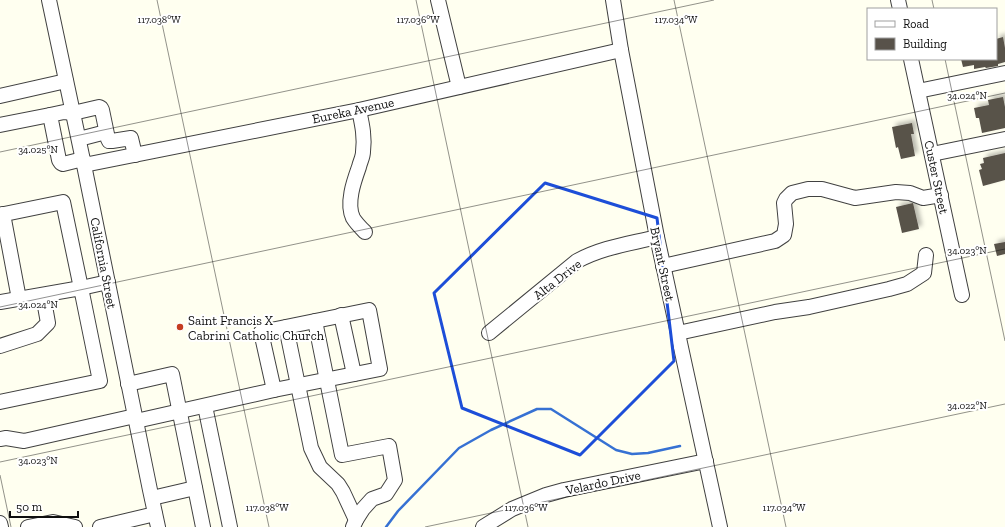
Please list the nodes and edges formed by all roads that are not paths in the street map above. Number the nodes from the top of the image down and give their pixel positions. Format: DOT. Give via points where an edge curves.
graph roads {
  1 [pos="49,0"];
  2 [pos="438,0"];
  3 [pos="613,0"];
  4 [pos="621,50"];
  5 [pos="911,60"];
  6 [pos="1005,73"];
  7 [pos="66,81"];
  8 [pos="458,87"];
  9 [pos="918,91"];
  10 [pos="0,96"];
  11 [pos="359,110"];
  12 [pos="73,113"];
  13 [pos="50,114"];
  14 [pos="0,124"];
  15 [pos="106,132"];
  16 [pos="78,138"];
  17 [pos="1005,139"];
  18 [pos="932,154"];
  19 [pos="135,155"];
  20 [pos="84,162"];
  21 [pos="941,195"];
  22 [pos="1,215"];
  23 [pos="365,232"];
  24 [pos="657,237"];
  25 [pos="926,256"];
  26 [pos="663,266"];
  27 [pos="108,282"];
  28 [pos="81,288"];
  29 [pos="43,295"];
  30 [pos="962,295"];
  31 [pos="19,299"];
  32 [pos="0,302"];
  33 [pos="341,315"];
  34 [pos="315,321"];
  35 [pos="286,326"];
  36 [pos="489,333"];
  37 [pos="678,333"];
  38 [pos="0,346"];
  39 [pos="354,374"];
  40 [pos="326,379"];
  41 [pos="128,384"];
  42 [pos="298,385"];
  43 [pos="274,390"];
  44 [pos="0,402"];
  45 [pos="205,406"];
  46 [pos="180,412"];
  47 [pos="136,419"];
  48 [pos="0,439"];
  49 [pos="706,461"];
  50 [pos="195,488"];
  51 [pos="152,498"];
  52 [pos="157,520"];
  53 [pos="0,522"];
  54 [pos="355,524"];
  55 [pos="1,527"];
  56 [pos="28,527"];
  57 [pos="75,527"];
  58 [pos="100,527"];
  59 [pos="126,527"];
  60 [pos="203,527"];
  61 [pos="230,527"];
  62 [pos="483,527"];
  63 [pos="720,527"];
  1 -- 7 [label="street, California Street"];
  2 -- 8 [label="street"];
  3 -- 4 [label="street, Bryant Street"];
  4 -- 8 [label="street, Eureka Avenue"];
  4 -- 24 [label="street, Bryant Street"];
  5 -- 9 [label="street, Custer Street"];
  6 -- 9 [label="street"];
  7 -- 10 [label="street"];
  7 -- 12 [label="street, California Street"];
  8 -- 11 [label="street, Eureka Avenue"];
  9 -- 18 [label="street, Custer Street"];
  11 -- 19 [label="street, Eureka Avenue"];
  11 -- 23 [label="street" via="364,130 363,153 350,203 353,218"];
  12 -- 13 [label="street"];
  12 -- 15 [label="street" via="101,108"];
  12 -- 16 [label="street, California Street"];
  13 -- 14 [label="street"];
  13 -- 20 [label="street, Eureka Avenue" via="61,163"];
  15 -- 16 [label="street"];
  15 -- 19 [label="street" via="109,141 131,138"];
  16 -- 20 [label="street, California Street"];
  17 -- 18 [label="street"];
  18 -- 21 [label="street, Custer Street"];
  19 -- 20 [label="street, Eureka Avenue"];
  20 -- 27 [label="street, California Street"];
  21 -- 26 [label="street" via="923,198 910,193 896,192 855,198 822,189 792,193 784,203 784,235 774,241"];
  21 -- 30 [label="street, Custer Street"];
  22 -- 28 [label="street" via="64,202"];
  22 -- 31 [label="street"];
  24 -- 26 [label="street, Bryant Street"];
  24 -- 36 [label="street, Alta Drive" via="604,249 577,261"];
  25 -- 37 [label="street" via="924,272 907,284"];
  26 -- 37 [label="street, Bryant Street"];
  27 -- 28 [label="street"];
  27 -- 41 [label="street, California Street"];
  28 -- 29 [label="street"];
  28 -- 44 [label="street" via="100,381"];
  29 -- 31 [label="street"];
  29 -- 38 [label="street" via="48,323 38,334"];
  31 -- 32 [label="street"];
  33 -- 34 [label="street"];
  33 -- 39 [label="street"];
  33 -- 39 [label="street" via="369,310 380,369"];
  34 -- 35 [label="street"];
  34 -- 40 [label="street"];
  35 -- 42 [label="street"];
  35 -- 43 [label="street" via="261,332"];
  37 -- 49 [label="street, Bryant Street"];
  39 -- 40 [label="street"];
  40 -- 42 [label="street"];
  40 -- 54 [label="street" via="342,455 389,446 395,480 386,494 372,499"];
  41 -- 46 [label="street" via="172,374"];
  41 -- 47 [label="street, California Street"];
  42 -- 43 [label="street"];
  42 -- 54 [label="street" via="314,456 320,467 343,492"];
  43 -- 45 [label="street"];
  45 -- 46 [label="street"];
  45 -- 61 [label="street"];
  46 -- 47 [label="street"];
  46 -- 50 [label="street"];
  47 -- 48 [label="street" via="24,441"];
  47 -- 51 [label="street, California Street"];
  49 -- 62 [label="street, Velardo Drive" via="546,495 512,509"];
  49 -- 63 [label="street, Bryant Street"];
  50 -- 51 [label="street"];
  50 -- 60 [label="street"];
  51 -- 52 [label="street, California Street"];
  52 -- 58 [label="street"];
  52 -- 59 [label="street"];
  53 -- 55 [label="street"];
  56 -- 57 [label="street" via="53,522"];
}
